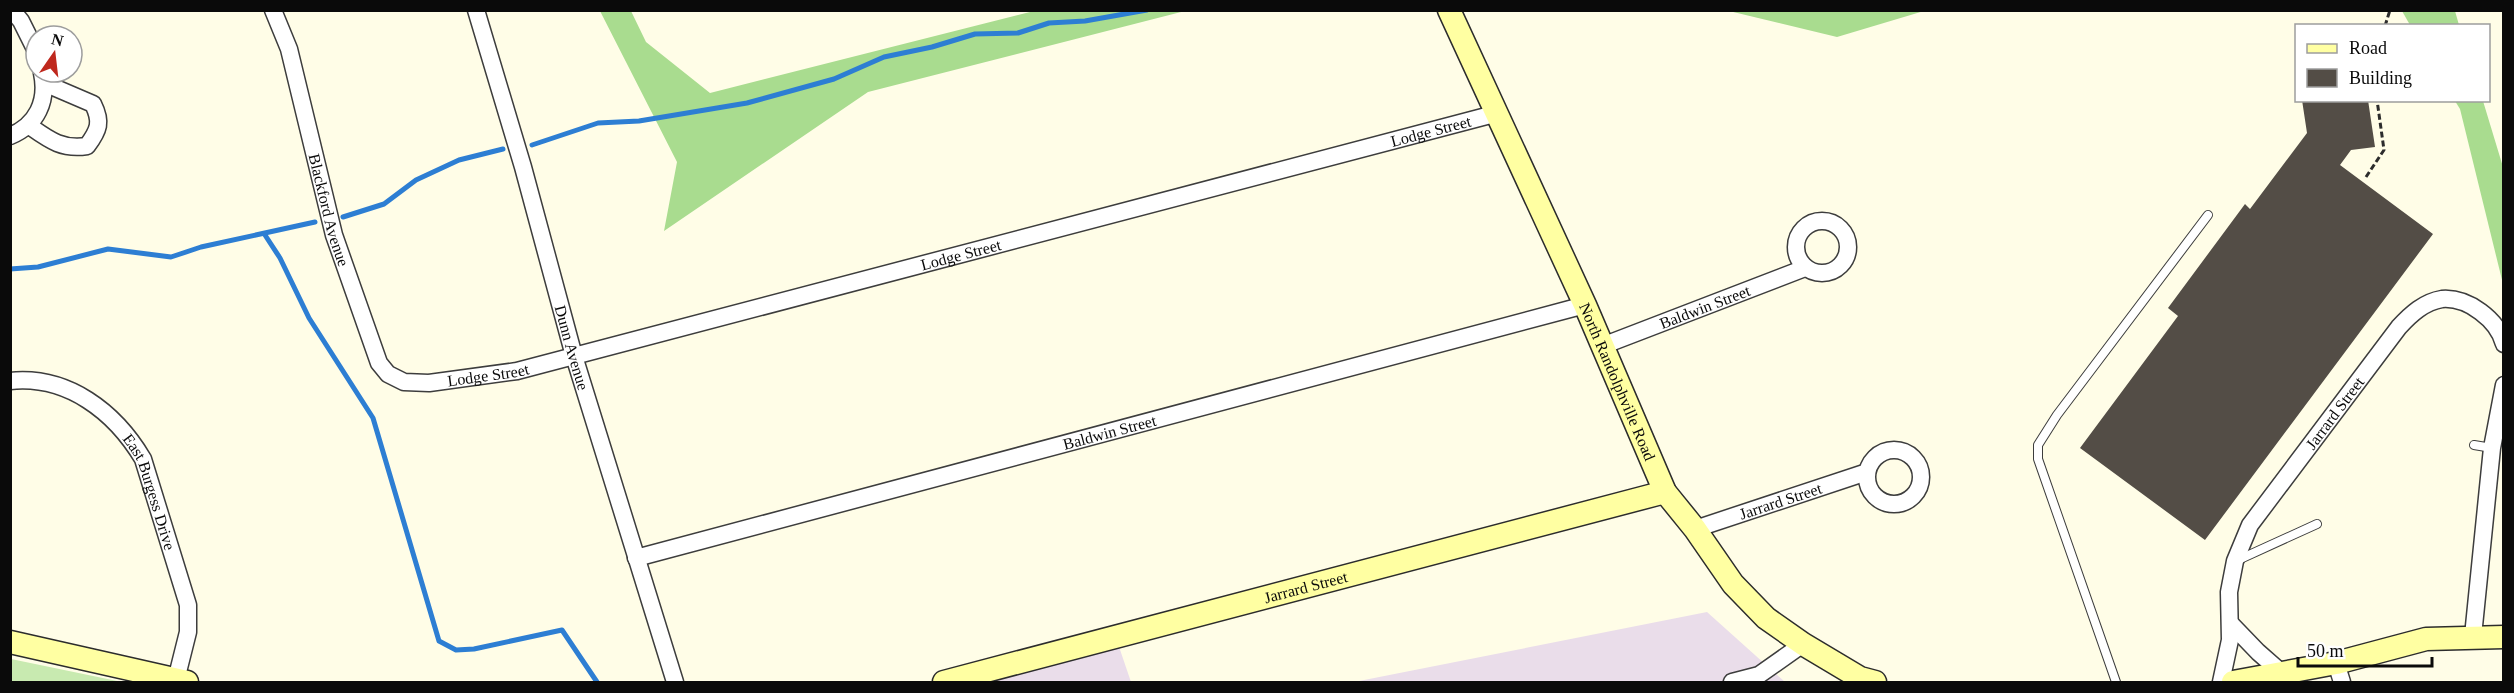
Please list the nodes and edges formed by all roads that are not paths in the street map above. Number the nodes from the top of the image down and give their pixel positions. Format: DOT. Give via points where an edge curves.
graph roads {
  1 [pos="12,10"];
  2 [pos="273,10"];
  3 [pos="476,10"];
  4 [pos="1449,10"];
  5 [pos="24,27"];
  6 [pos="43,84"];
  7 [pos="55,84"];
  8 [pos="1498,113"];
  9 [pos="28,125"];
  10 [pos="10,136"];
  11 [pos="2208,215"];
  12 [pos="1805,268"];
  13 [pos="1585,305"];
  14 [pos="2504,344"];
  15 [pos="1602,346"];
  16 [pos="574,356"];
  17 [pos="10,381"];
  18 [pos="419,383"];
  19 [pos="2504,385"];
  20 [pos="2474,445"];
  21 [pos="2492,448"];
  22 [pos="1867,472"];
  23 [pos="1665,492"];
  24 [pos="2317,524"];
  25 [pos="1695,529"];
  26 [pos="636,558"];
  27 [pos="2235,561"];
  28 [pos="2231,624"];
  29 [pos="2474,636"];
  30 [pos="2504,637"];
  31 [pos="10,642"];
  32 [pos="1803,644"];
  33 [pos="2282,672"];
  34 [pos="2339,673"];
  35 [pos="1760,679"];
  36 [pos="181,681"];
  37 [pos="675,682"];
  38 [pos="944,682"];
  39 [pos="1732,682"];
  40 [pos="1875,682"];
  41 [pos="2116,682"];
  42 [pos="2221,682"];
  43 [pos="2233,682"];
  1 -- 5 [label="street"];
  2 -- 18 [label="street, Blackford Avenue" via="289,49 334,235 380,363 388,374 404,382"];
  3 -- 16 [label="street, Dunn Avenue"];
  4 -- 8 [label="street, North Randolphville Road"];
  6 -- 9 [label="street" via="44,97 37,117"];
  7 -- 9 [label="street" via="93,104 99,118 95,135 87,146 73,148 52,141"];
  8 -- 13 [label="street, North Randolphville Road"];
  8 -- 16 [label="street, Lodge Street"];
  9 -- 10 [label="street"];
  11 -- 41 [label="lane" via="2038,445 2038,459"];
  12 -- 15 [label="street, Baldwin Street"];
  13 -- 15 [label="street, North Randolphville Road"];
  13 -- 26 [label="street, Baldwin Street"];
  14 -- 27 [label="street, Jarrard Street" via="2487,317 2474,308 2445,299 2412,313 2250,525"];
  15 -- 23 [label="street, North Randolphville Road"];
  16 -- 18 [label="street, Lodge Street" via="517,371"];
  16 -- 26 [label="street, Dunn Avenue"];
  17 -- 36 [label="street, East Burgess Drive" via="40,381 69,389 95,404 116,421 143,459 188,605"];
  19 -- 21 [label="street"];
  20 -- 21 [label="lane"];
  21 -- 29 [label="street"];
  22 -- 25 [label="street, Jarrard Street"];
  23 -- 25 [label="street, North Randolphville Road"];
  23 -- 38 [label="street, Jarrard Street"];
  24 -- 27 [label="lane"];
  25 -- 32 [label="street, North Randolphville Road" via="1733,584 1766,618"];
  26 -- 37 [label="street, Dunn Avenue"];
  27 -- 28 [label="street, Jarrard Street" via="2229,592"];
  28 -- 33 [label="street"];
  28 -- 42 [label="street, Jarrard Street"];
  29 -- 30 [label="street"];
  29 -- 34 [label="street" via="2426,639"];
  31 -- 36 [label="street"];
  32 -- 35 [label="street"];
  32 -- 40 [label="street, North Randolphville Road" via="1860,678"];
  33 -- 34 [label="street"];
  33 -- 43 [label="street"];
  35 -- 39 [label="street"];
}
